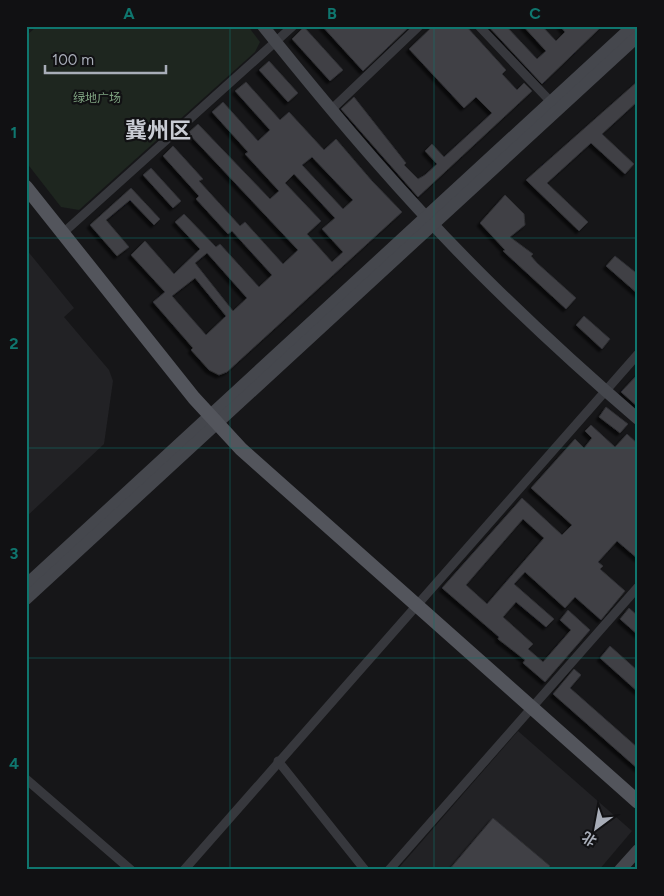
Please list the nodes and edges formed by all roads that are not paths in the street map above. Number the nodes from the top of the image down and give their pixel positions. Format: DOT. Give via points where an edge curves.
graph roads {
  1 [pos="263,26"];
  2 [pos="293,26"];
  3 [pos="419,26"];
  4 [pos="479,26"];
  5 [pos="633,26"];
  6 [pos="638,36"];
  7 [pos="275,42"];
  8 [pos="551,102"];
  9 [pos="332,110"];
  10 [pos="26,187"];
  11 [pos="429,220"];
  12 [pos="63,233"];
  13 [pos="638,354"];
  14 [pos="605,391"];
  15 [pos="213,419"];
  16 [pos="638,419"];
  17 [pos="26,585"];
  18 [pos="638,587"];
  19 [pos="26,599"];
  20 [pos="417,605"];
  21 [pos="532,707"];
  22 [pos="278,761"];
  23 [pos="26,780"];
  24 [pos="638,802"];
  25 [pos="638,850"];
  26 [pos="130,870"];
  27 [pos="184,870"];
  28 [pos="365,870"];
  29 [pos="389,870"];
  30 [pos="620,870"];
  1 -- 7 [label="main road"];
  2 -- 7 [label="street"];
  3 -- 9 [label="street"];
  4 -- 8 [label="street"];
  5 -- 8 [label="main road"];
  6 -- 11 [label="main road"];
  7 -- 9 [label="main road"];
  7 -- 12 [label="street"];
  8 -- 11 [label="main road"];
  9 -- 11 [label="main road"];
  10 -- 12 [label="main road"];
  11 -- 14 [label="main road" via="495,289"];
  11 -- 15 [label="main road"];
  12 -- 15 [label="main road"];
  13 -- 14 [label="street"];
  14 -- 16 [label="main road"];
  14 -- 20 [label="street"];
  15 -- 17 [label="main road"];
  15 -- 19 [label="main road"];
  15 -- 20 [label="main road" via="241,449"];
  18 -- 21 [label="street"];
  20 -- 21 [label="main road"];
  20 -- 22 [label="street"];
  21 -- 24 [label="main road"];
  21 -- 29 [label="street"];
  22 -- 27 [label="street"];
  22 -- 28 [label="street"];
  23 -- 26 [label="street"];
  25 -- 30 [label="main road"];
}
